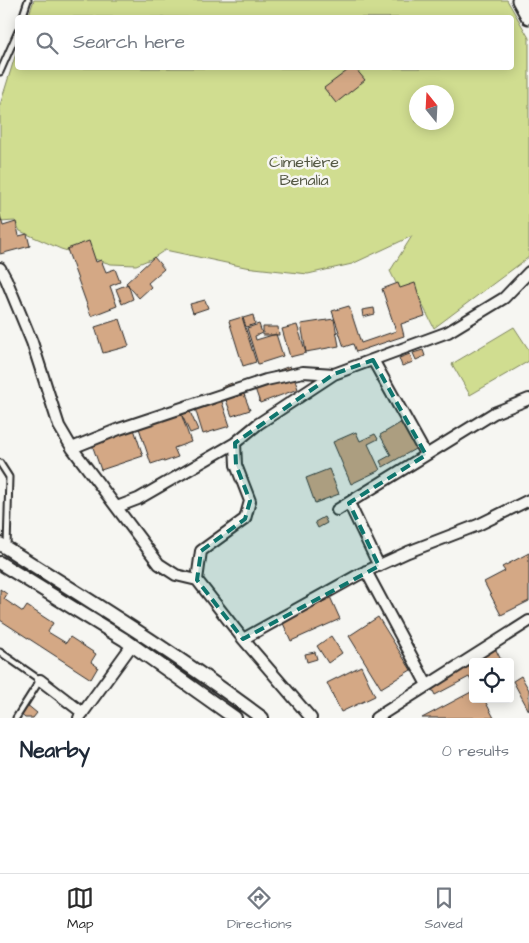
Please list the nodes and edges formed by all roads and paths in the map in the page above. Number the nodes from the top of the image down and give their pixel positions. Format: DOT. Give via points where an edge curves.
graph roads {
  1 [pos="28,0"];
  2 [pos="520,0"];
  3 [pos="23,15"];
  4 [pos="529,16"];
  5 [pos="15,39"];
  6 [pos="0,72"];
  7 [pos="0,268"];
  8 [pos="529,272"];
  9 [pos="372,360"];
  10 [pos="334,374"];
  11 [pos="529,399"];
  12 [pos="235,442"];
  13 [pos="72,448"];
  14 [pos="426,455"];
  15 [pos="0,463"];
  16 [pos="529,500"];
  17 [pos="349,503"];
  18 [pos="117,507"];
  19 [pos="337,510"];
  20 [pos="4,546"];
  21 [pos="0,563"];
  22 [pos="378,566"];
  23 [pos="366,571"];
  24 [pos="197,580"];
  25 [pos="529,621"];
  26 [pos="243,639"];
  27 [pos="132,645"];
  28 [pos="0,652"];
  29 [pos="40,680"];
  30 [pos="427,686"];
  31 [pos="81,715"];
  32 [pos="16,718"];
  33 [pos="234,718"];
  34 [pos="262,718"];
  35 [pos="310,718"];
  36 [pos="376,718"];
  1 -- 3 [label="lane"];
  2 -- 4 [label="main road"];
  5 -- 6 [label="lane"];
  7 -- 13 [label="street" via="32,342 59,426"];
  8 -- 9 [label="street" via="504,298 448,332"];
  9 -- 10 [label="street"];
  9 -- 14 [label="street"];
  10 -- 12 [label="street"];
  10 -- 13 [label="street" via="302,372 266,380"];
  11 -- 14 [label="street" via="494,414"];
  12 -- 18 [label="street" via="138,499"];
  12 -- 24 [label="street" via="236,465 250,501 245,519 201,551"];
  13 -- 18 [label="street"];
  14 -- 17 [label="street"];
  15 -- 20 [label="lane" via="9,477"];
  16 -- 22 [label="street"];
  17 -- 19 [label="street"];
  17 -- 22 [label="street"];
  18 -- 24 [label="street" via="159,564 176,575"];
  20 -- 34 [label="street" via="172,654"];
  21 -- 27 [label="street"];
  22 -- 23 [label="street"];
  23 -- 26 [label="street"];
  23 -- 30 [label="street"];
  24 -- 26 [label="street"];
  25 -- 30 [label="street"];
  26 -- 35 [label="street"];
  27 -- 31 [label="street"];
  27 -- 33 [label="street"];
  28 -- 29 [label="lane"];
  29 -- 31 [label="street"];
  29 -- 32 [label="lane"];
  30 -- 36 [label="street"];
}
